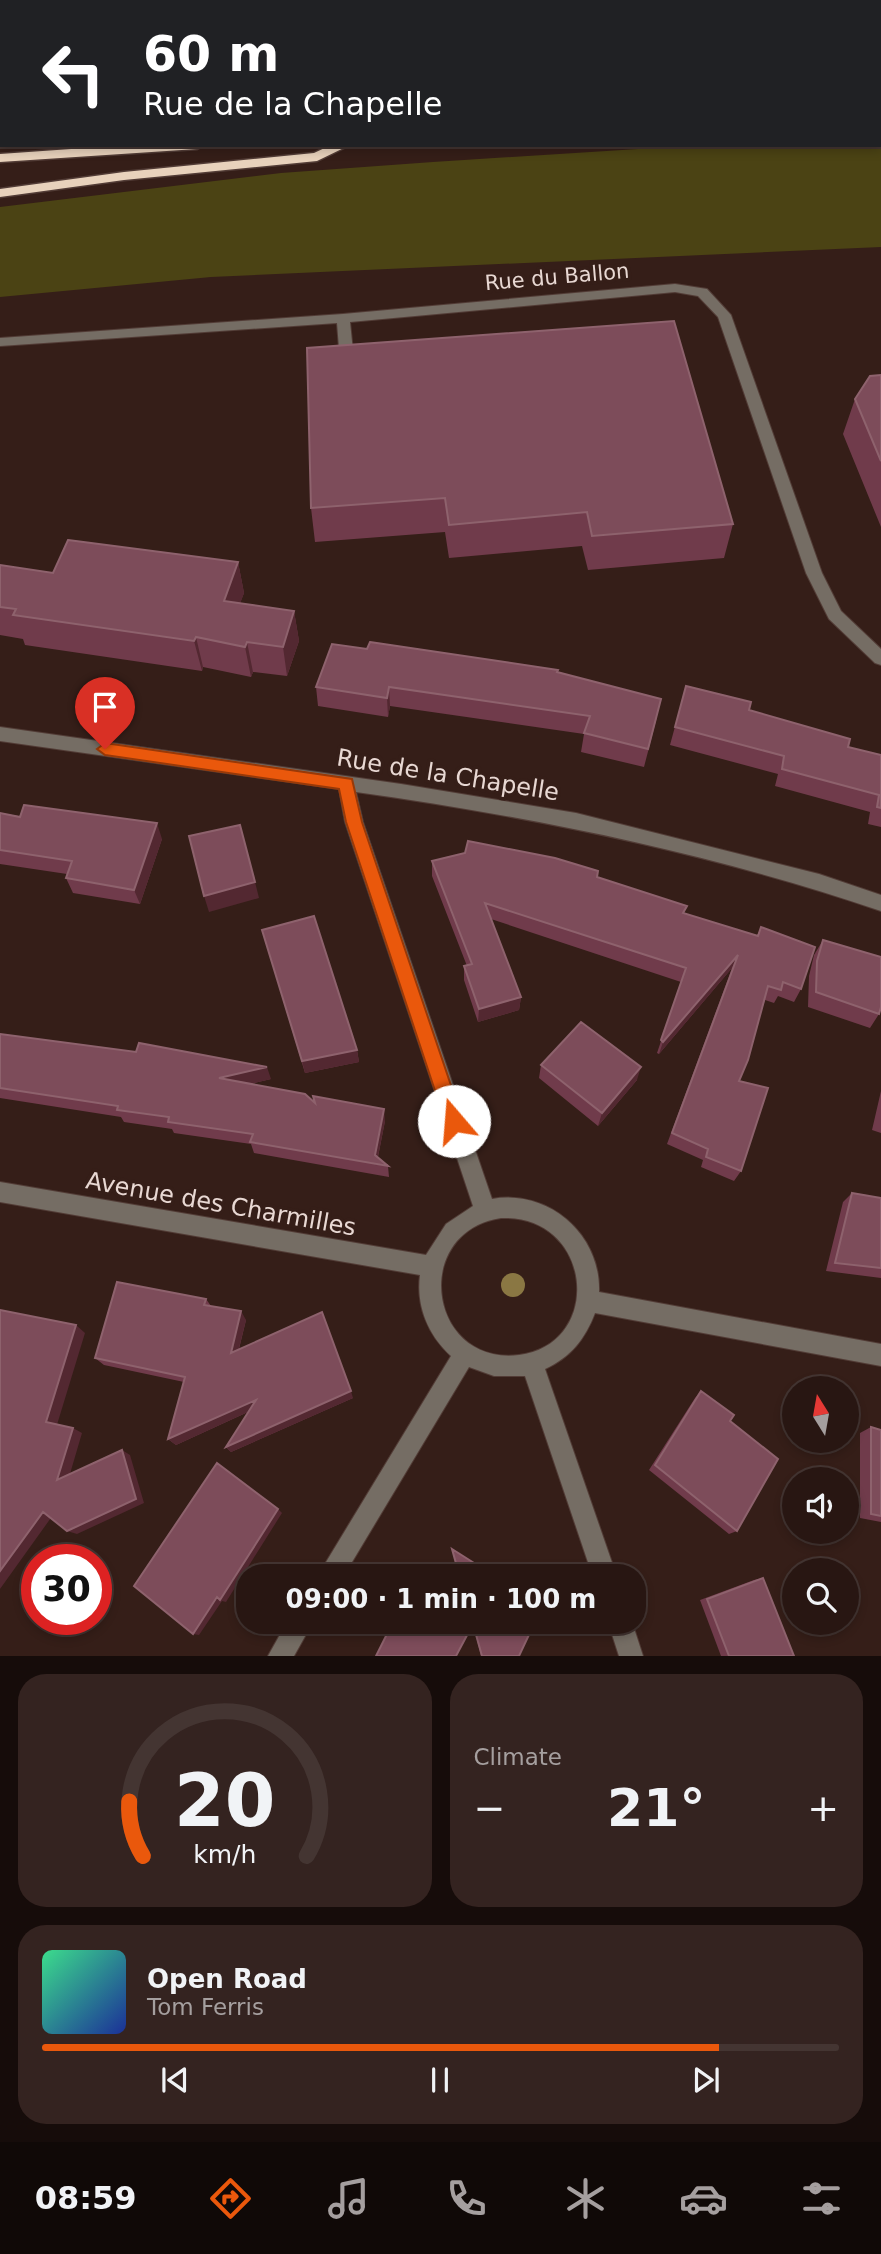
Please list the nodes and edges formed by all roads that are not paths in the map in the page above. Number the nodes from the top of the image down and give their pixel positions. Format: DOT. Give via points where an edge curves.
graph roads {
  1 [pos="167,147"];
  2 [pos="339,147"];
  3 [pos="0,158"];
  4 [pos="0,193"];
  5 [pos="343,318"];
  6 [pos="0,342"];
  7 [pos="347,361"];
  8 [pos="881,659"];
  9 [pos="0,734"];
  10 [pos="346,784"];
  11 [pos="881,903"];
  12 [pos="0,1192"];
  13 [pos="485,1210"];
  14 [pos="432,1267"];
  15 [pos="588,1301"];
  16 [pos="465,1353"];
  17 [pos="881,1355"];
  18 [pos="533,1366"];
  19 [pos="337,1564"];
  20 [pos="601,1564"];
  21 [pos="294,1634"];
  22 [pos="624,1634"];
  23 [pos="280,1656"];
  24 [pos="632,1656"];
  1 -- 3 [label="highway"];
  2 -- 4 [label="highway" via="317,157"];
  5 -- 6 [label="street, Rue du Ballon"];
  5 -- 7 [label="street"];
  5 -- 8 [label="street, Rue du Ballon" via="675,288 702,292 724,315 814,573 835,615"];
  9 -- 10 [label="street, Rue de la Chapelle"];
  10 -- 11 [label="street, Rue de la Chapelle" via="576,820 819,882"];
  10 -- 13 [label="street" via="354,822"];
  12 -- 14 [label="street, Avenue des Charmilles"];
  13 -- 14 [label="street" via="453,1230"];
  13 -- 15 [label="street" via="514,1206 539,1213 561,1227 578,1248 587,1273"];
  14 -- 16 [label="street" via="430,1291 436,1315"];
  15 -- 17 [label="street"];
  15 -- 18 [label="street" via="582,1322 569,1341"];
  16 -- 18 [label="street" via="486,1364"];
  16 -- 19 [label="street"];
  18 -- 20 [label="street"];
  21 -- 23 [label="street"];
  22 -- 24 [label="street"];
}
